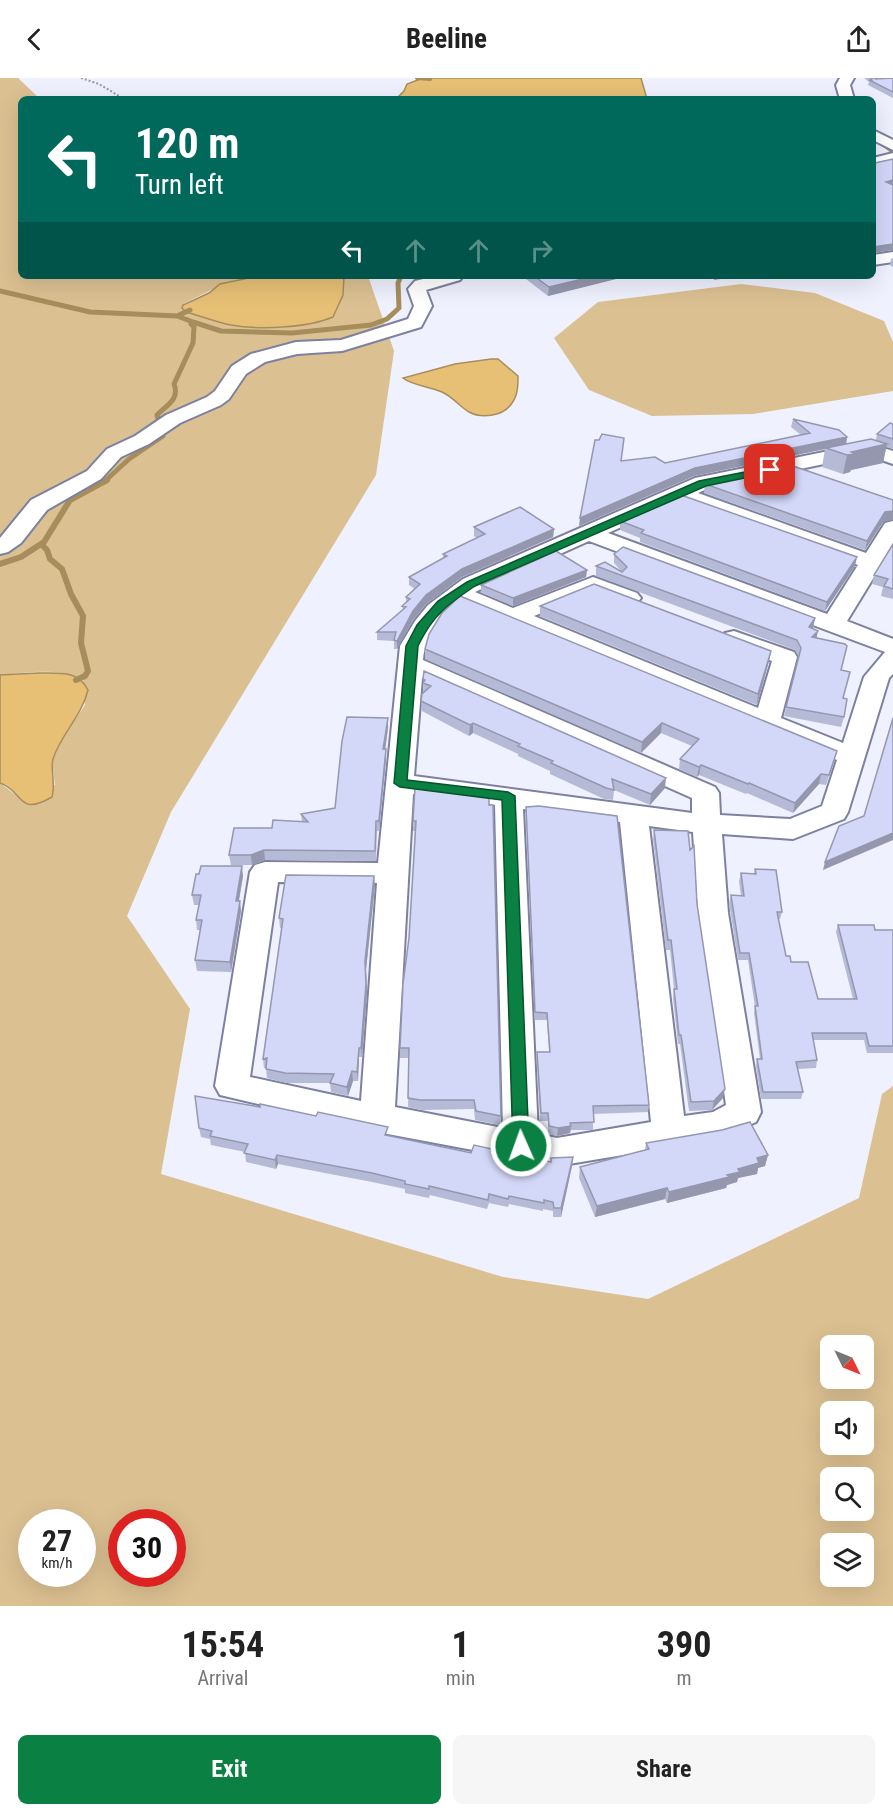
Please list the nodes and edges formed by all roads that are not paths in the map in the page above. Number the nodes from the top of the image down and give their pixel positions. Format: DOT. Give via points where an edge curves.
graph roads {
  1 [pos="847,78"];
  2 [pos="846,96"];
  3 [pos="876,136"];
  4 [pos="893,146"];
  5 [pos="893,157"];
  6 [pos="876,162"];
  7 [pos="893,256"];
  8 [pos="876,259"];
  9 [pos="443,279"];
  10 [pos="893,458"];
  11 [pos="793,466"];
  12 [pos="826,478"];
  13 [pos="680,494"];
  14 [pos="893,528"];
  15 [pos="588,533"];
  16 [pos="0,547"];
  17 [pos="871,562"];
  18 [pos="457,593"];
  19 [pos="646,605"];
  20 [pos="513,616"];
  21 [pos="833,624"];
  22 [pos="710,629"];
  23 [pos="893,647"];
  24 [pos="893,658"];
  25 [pos="411,664"];
  26 [pos="767,722"];
  27 [pos="853,758"];
  28 [pos="400,783"];
  29 [pos="508,796"];
  30 [pos="633,813"];
  31 [pos="706,824"];
  32 [pos="392,873"];
  33 [pos="377,1118"];
  34 [pos="669,1133"];
  35 [pos="521,1146"];
  1 -- 2 [label="street" via="843,85"];
  3 -- 4 [label="street"];
  5 -- 6 [label="street"];
  7 -- 8 [label="street"];
  9 -- 16 [label="street" via="417,289 423,306 415,323 342,345 290,349 258,358 239,370 214,401 114,453 94,475 39,505 17,536"];
  10 -- 11 [label="street" via="868,449"];
  11 -- 12 [label="street"];
  11 -- 13 [label="street" via="703,483"];
  13 -- 15 [label="street"];
  13 -- 17 [label="street"];
  14 -- 17 [label="street"];
  15 -- 18 [label="street"];
  15 -- 21 [label="street"];
  17 -- 21 [label="street"];
  18 -- 20 [label="street"];
  18 -- 25 [label="street" via="442,603 421,627 412,646"];
  19 -- 20 [label="street" via="592,584"];
  20 -- 26 [label="street"];
  21 -- 23 [label="street"];
  22 -- 26 [label="street" via="785,657"];
  24 -- 27 [label="street" via="877,677"];
  25 -- 28 [label="street"];
  25 -- 31 [label="street" via="705,793"];
  26 -- 27 [label="street"];
  27 -- 31 [label="street" via="834,812 793,829"];
  28 -- 29 [label="street"];
  28 -- 32 [label="street"];
  29 -- 30 [label="street"];
  29 -- 35 [label="street"];
  30 -- 31 [label="street"];
  30 -- 34 [label="street"];
  31 -- 34 [label="street" via="713,913 744,1112 719,1125"];
  32 -- 33 [label="street"];
  32 -- 33 [label="street" via="265,872 231,1086"];
  33 -- 35 [label="street"];
  34 -- 35 [label="street" via="557,1152"];
}
